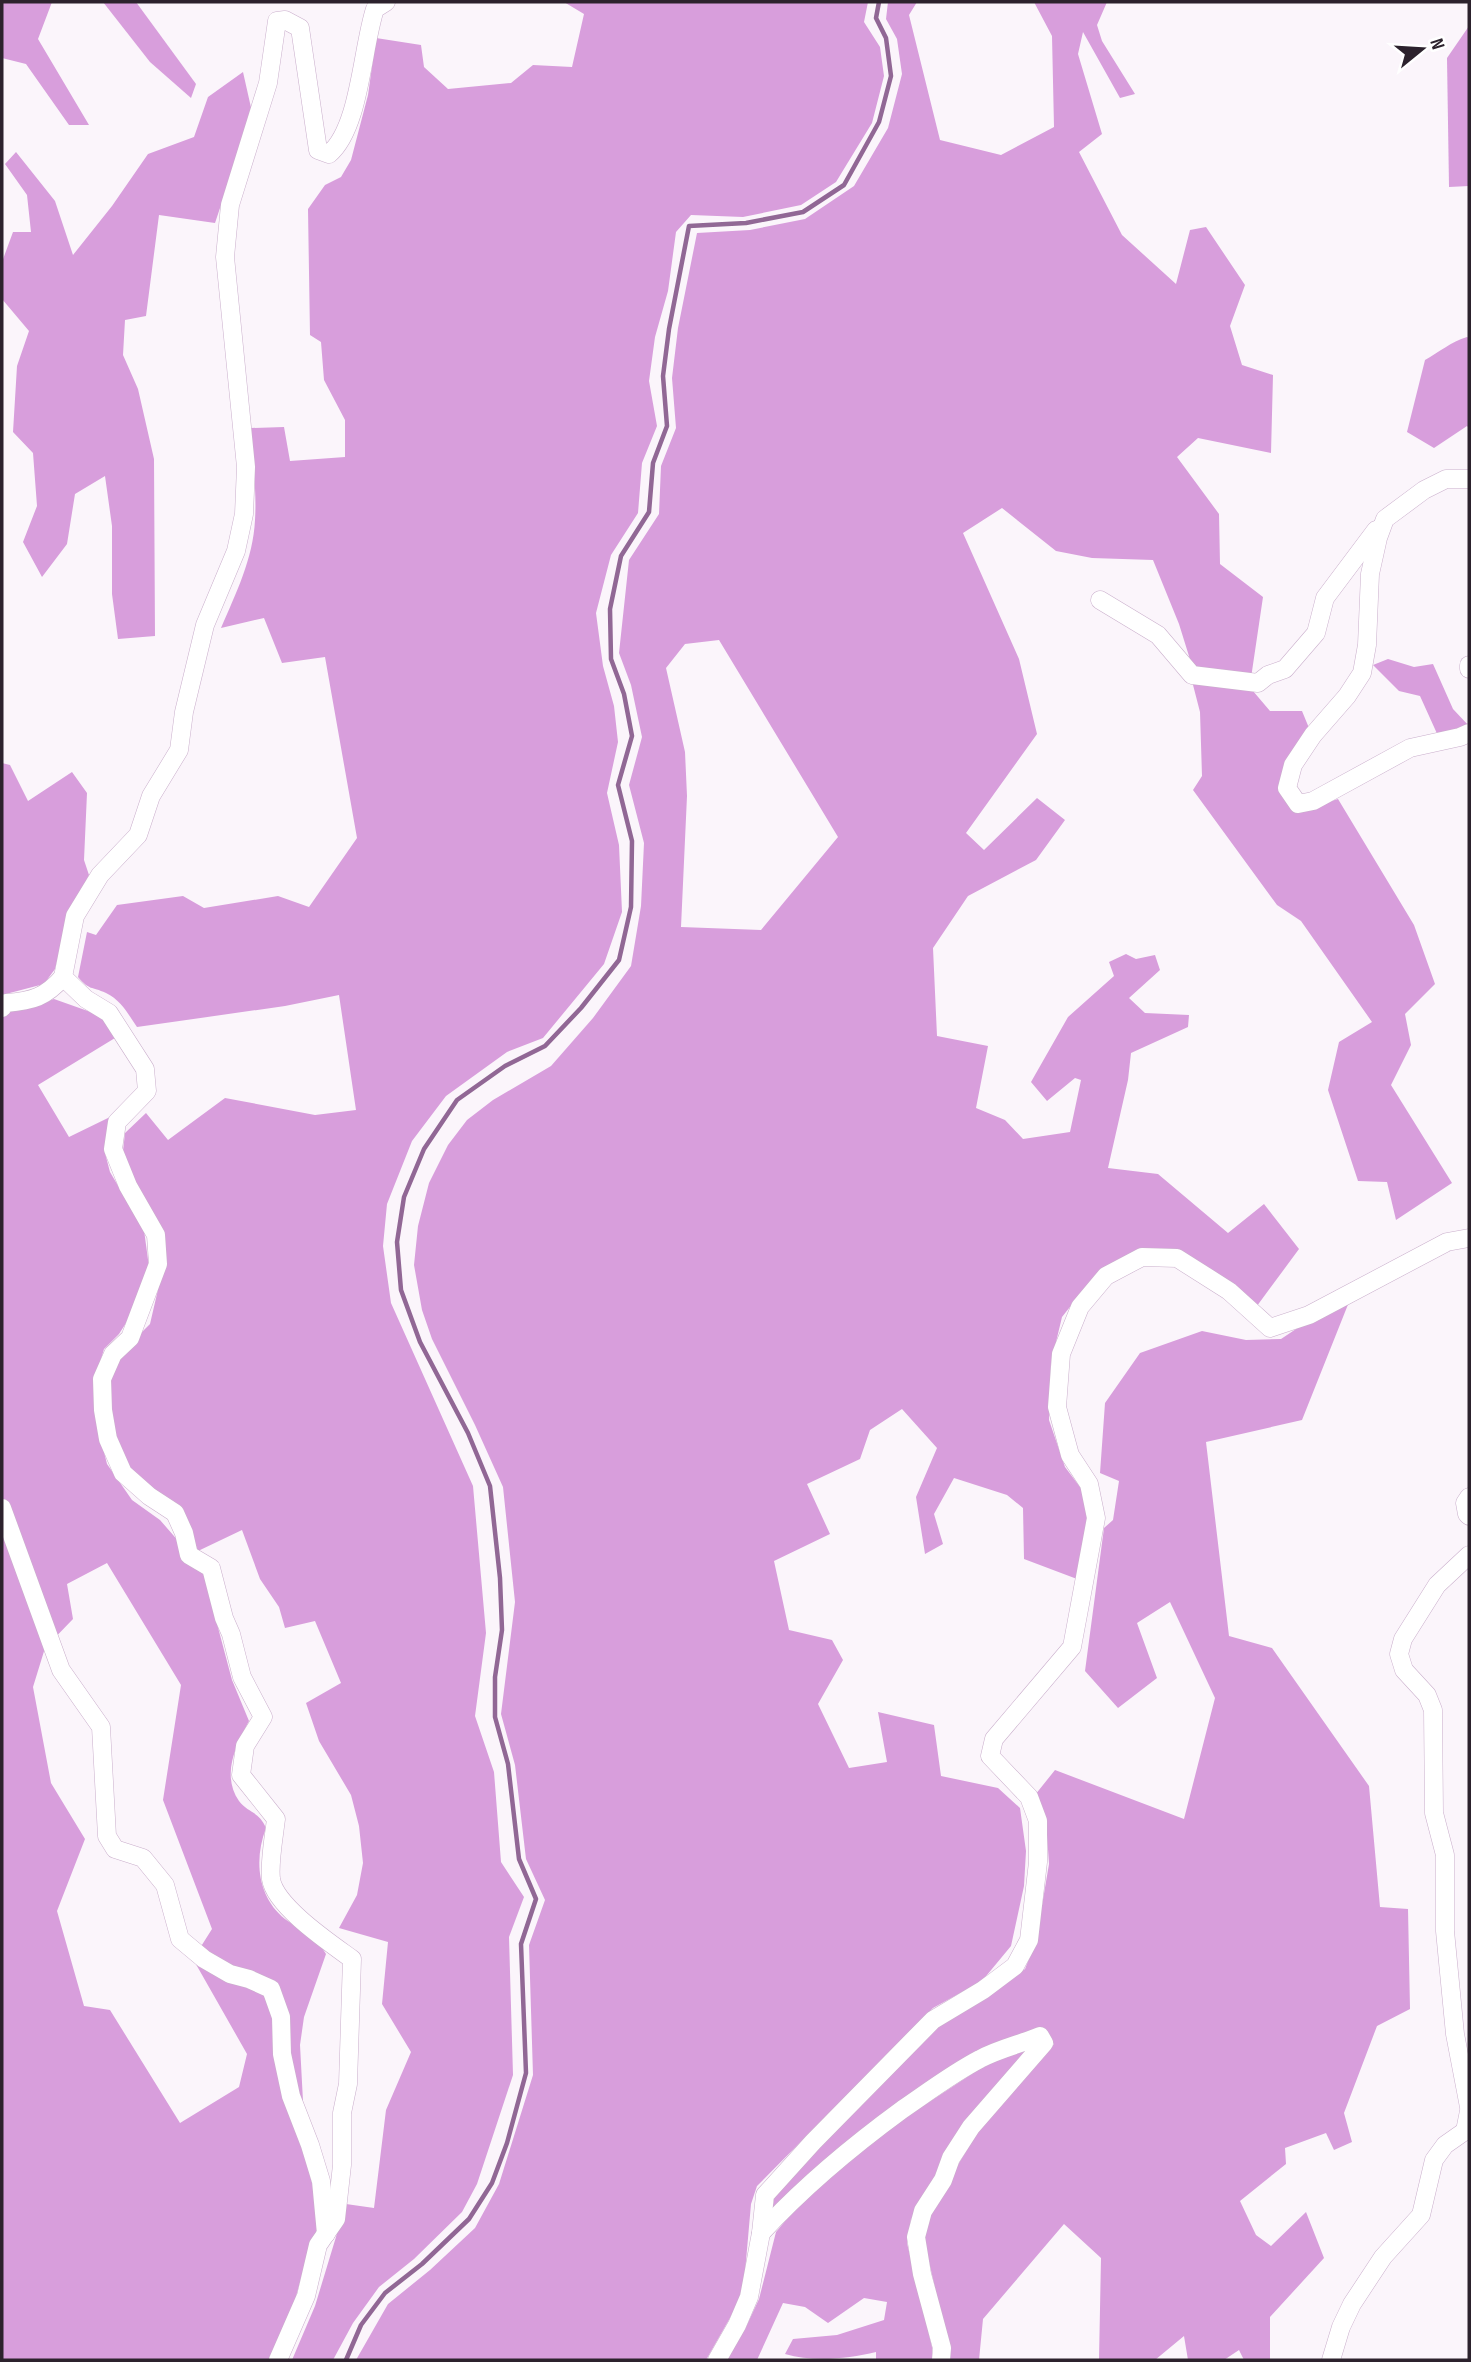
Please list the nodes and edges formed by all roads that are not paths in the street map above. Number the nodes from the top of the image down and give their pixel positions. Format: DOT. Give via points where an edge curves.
graph roads {
  1 [pos="386,2"];
  2 [pos="1469,479"];
  3 [pos="1385,519"];
  4 [pos="1100,600"];
  5 [pos="1469,733"];
  6 [pos="63,977"];
  7 [pos="2,1008"];
  8 [pos="1469,1238"];
  9 [pos="1469,1497"];
  10 [pos="2,1508"];
  11 [pos="1469,1516"];
  12 [pos="1469,1555"];
  13 [pos="1469,2109"];
  14 [pos="1467,2135"];
  15 [pos="761,2233"];
  16 [pos="326,2234"];
  17 [pos="278,2360"];
  18 [pos="717,2360"];
  19 [pos="941,2360"];
  20 [pos="1331,2360"];
  1 -- 6 [label="street" via="375,9 359,89 340,145 329,154 318,150 300,28 277,21 268,83 230,205 225,257 246,467 239,538 205,625 179,750 150,796 138,835 100,875 75,916"];
  2 -- 3 [label="street" via="1446,480 1424,490"];
  3 -- 4 [label="street" via="1325,598 1316,632 1285,670 1258,683 1192,675 1158,635"];
  3 -- 5 [label="street" via="1370,574 1362,673 1293,765 1287,788 1298,804 1313,801 1410,748"];
  6 -- 7 [label="street" via="50,992"];
  6 -- 16 [label="street" via="109,1013 145,1069 148,1091 117,1122 113,1149 156,1235 158,1264 130,1338 113,1354 102,1379 108,1439 123,1474 176,1513 189,1555 211,1568 242,1677 263,1717 245,1746 241,1775 276,1819 271,1879 278,1898 352,1959 340,2197 336,2219"];
  8 -- 15 [label="street" via="1447,1242 1309,1315 1270,1328 1229,1291 1177,1258 1142,1257 1106,1276 1080,1307 1060,1354 1057,1407 1070,1455 1089,1485 1096,1518 1072,1647 994,1738 990,1756 1029,1797 1038,1821 1029,1940 1014,1966 933,2020 789,2168 765,2195"];
  9 -- 11 [label="street" via="1465,1503"];
  10 -- 16 [label="street" via="61,1670 101,1727 107,1836 115,1849 143,1858 165,1885 180,1939 230,1974 271,1989 281,2017 282,2054 291,2096 321,2181"];
  12 -- 13 [label="street" via="1437,1586 1399,1654 1404,1670 1433,1710 1434,1813 1445,1855 1446,1944 1455,2034"];
  13 -- 14 [label="street"];
  14 -- 20 [label="street" via="1445,2145 1434,2160 1421,2215 1383,2257 1352,2304"];
  15 -- 18 [label="street" via="748,2297"];
  15 -- 19 [label="street" via="849,2149 914,2102 983,2057 1040,2036 1044,2043 971,2127 923,2211 916,2237"];
  16 -- 17 [label="street" via="318,2245 306,2295"];
}
